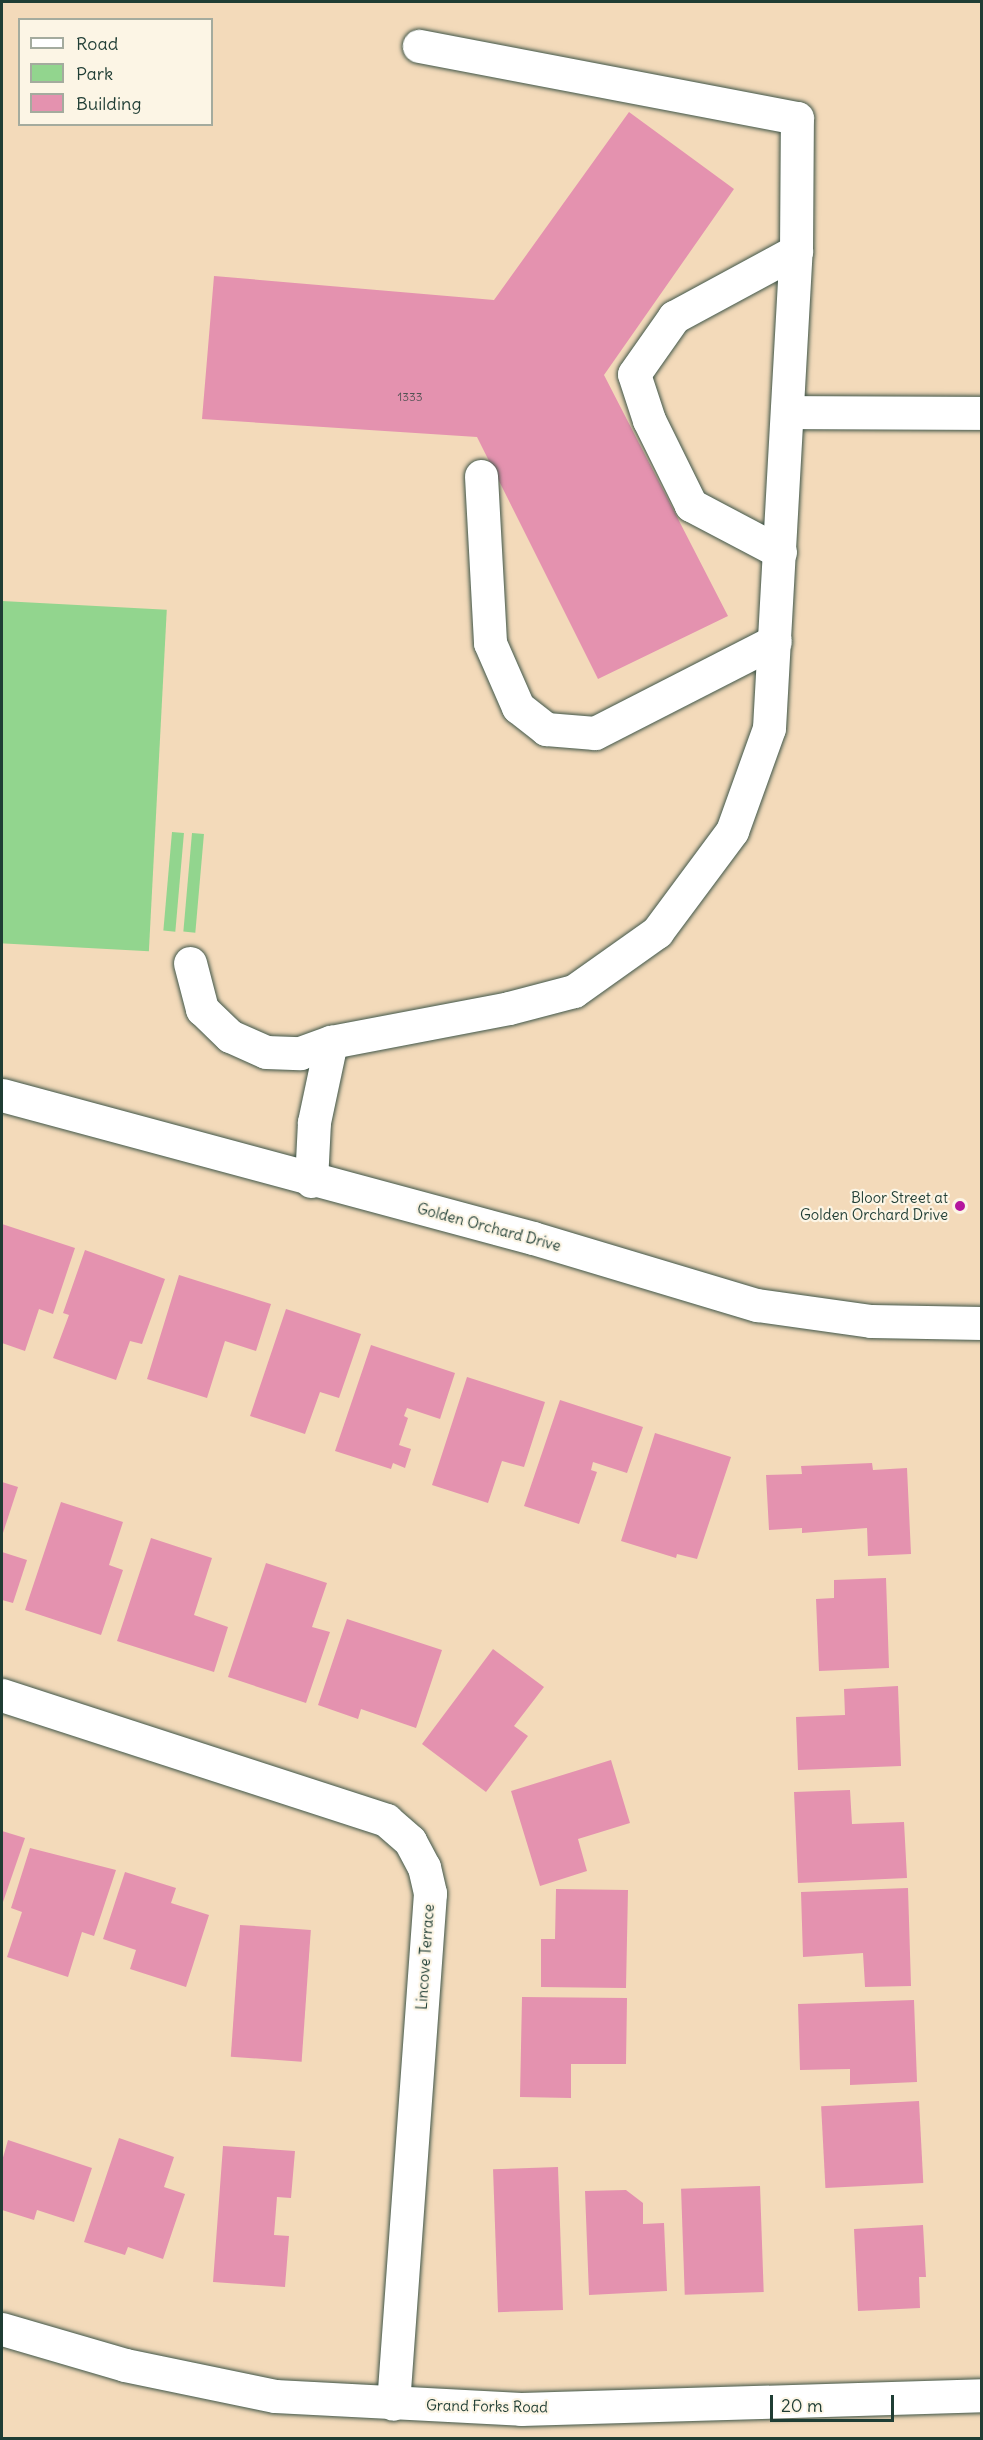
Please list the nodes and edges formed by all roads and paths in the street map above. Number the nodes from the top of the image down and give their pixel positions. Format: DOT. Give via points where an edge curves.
graph roads {
  1 [pos="419,46"];
  2 [pos="796,251"];
  3 [pos="787,412"];
  4 [pos="981,413"];
  5 [pos="481,476"];
  6 [pos="780,552"];
  7 [pos="775,641"];
  8 [pos="190,963"];
  9 [pos="331,1042"];
  10 [pos="2,1095"];
  11 [pos="311,1181"];
  12 [pos="981,1323"];
  13 [pos="2,1695"];
  14 [pos="2,2329"];
  15 [pos="981,2395"];
  16 [pos="393,2404"];
  1 -- 2 [label="street" via="797,118"];
  2 -- 3 [label="street"];
  2 -- 6 [label="street" via="674,317 634,374 649,420 691,505"];
  3 -- 4 [label="street"];
  3 -- 6 [label="street"];
  5 -- 7 [label="street" via="490,643 518,707 546,729 594,733"];
  6 -- 7 [label="street"];
  7 -- 9 [label="street" via="770,728 732,831 657,932 574,991 509,1008"];
  8 -- 9 [label="street" via="202,1009 230,1036 266,1052 300,1053"];
  9 -- 11 [label="street" via="314,1122"];
  10 -- 11 [label="street, Golden Orchard Drive"];
  11 -- 12 [label="street, Golden Orchard Drive" via="533,1238 758,1305 871,1321"];
  13 -- 16 [label="street, Lincove Terrace" via="386,1820 410,1841 420,1858 430,1893"];
  14 -- 16 [label="street, Grand Forks Road" via="125,2365 275,2396"];
  15 -- 16 [label="street, Grand Forks Road" via="521,2409"];
}
